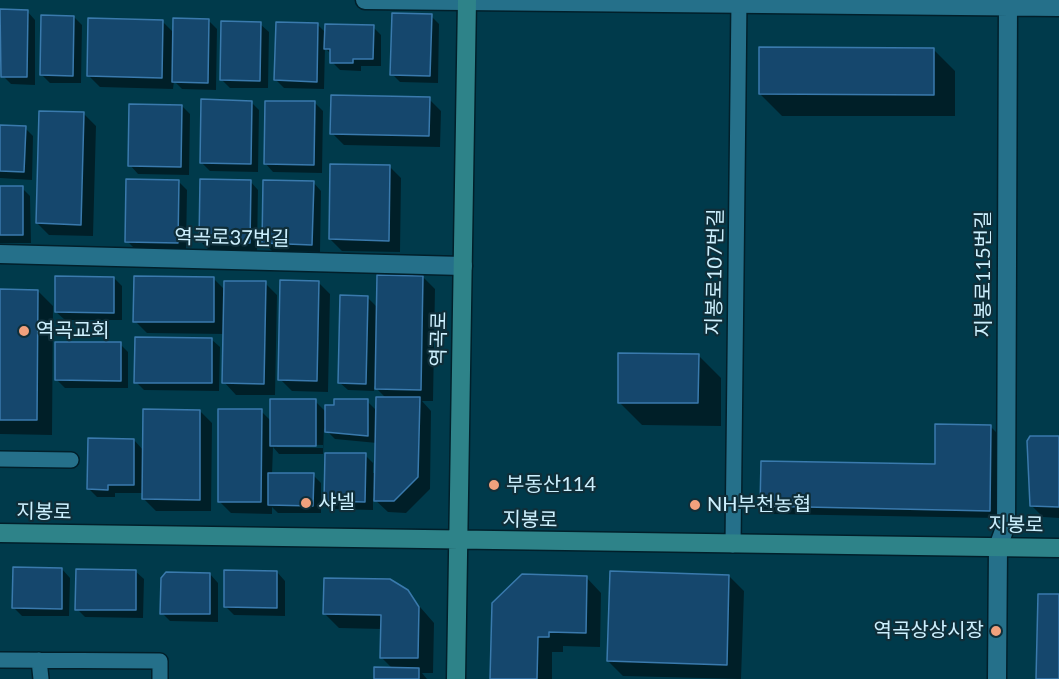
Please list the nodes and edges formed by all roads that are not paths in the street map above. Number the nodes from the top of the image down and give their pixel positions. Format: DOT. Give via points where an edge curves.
graph roads {
  1 [pos="364,0"];
  2 [pos="467,1"];
  3 [pos="739,3"];
  4 [pos="1008,3"];
  5 [pos="1059,7"];
  6 [pos="0,254"];
  7 [pos="463,266"];
  8 [pos="0,459"];
  9 [pos="71,460"];
  10 [pos="0,533"];
  11 [pos="458,541"];
  12 [pos="733,545"];
  13 [pos="998,547"];
  14 [pos="1059,548"];
  15 [pos="0,660"];
  16 [pos="39,660"];
  17 [pos="40,679"];
  18 [pos="160,679"];
  19 [pos="456,679"];
  20 [pos="997,679"];
  1 -- 2 [label="street"];
  2 -- 3 [label="street"];
  2 -- 7 [label="street, 역곡로"];
  3 -- 4 [label="street"];
  3 -- 12 [label="lane, 지봉로107번길"];
  4 -- 5 [label="street"];
  4 -- 13 [label="street, 지봉로115번길" via="1006,525"];
  6 -- 7 [label="street, 역곡로37번길"];
  7 -- 11 [label="street, 역곡로"];
  8 -- 9 [label="lane"];
  10 -- 11 [label="street, 지봉로"];
  11 -- 12 [label="street, 지봉로"];
  11 -- 19 [label="street, 역곡로"];
  12 -- 13 [label="street, 지봉로"];
  13 -- 14 [label="street, 지봉로"];
  13 -- 20 [label="street, 지봉로115번길"];
  15 -- 16 [label="lane"];
  16 -- 17 [label="lane"];
  16 -- 18 [label="lane" via="160,661"];
}
